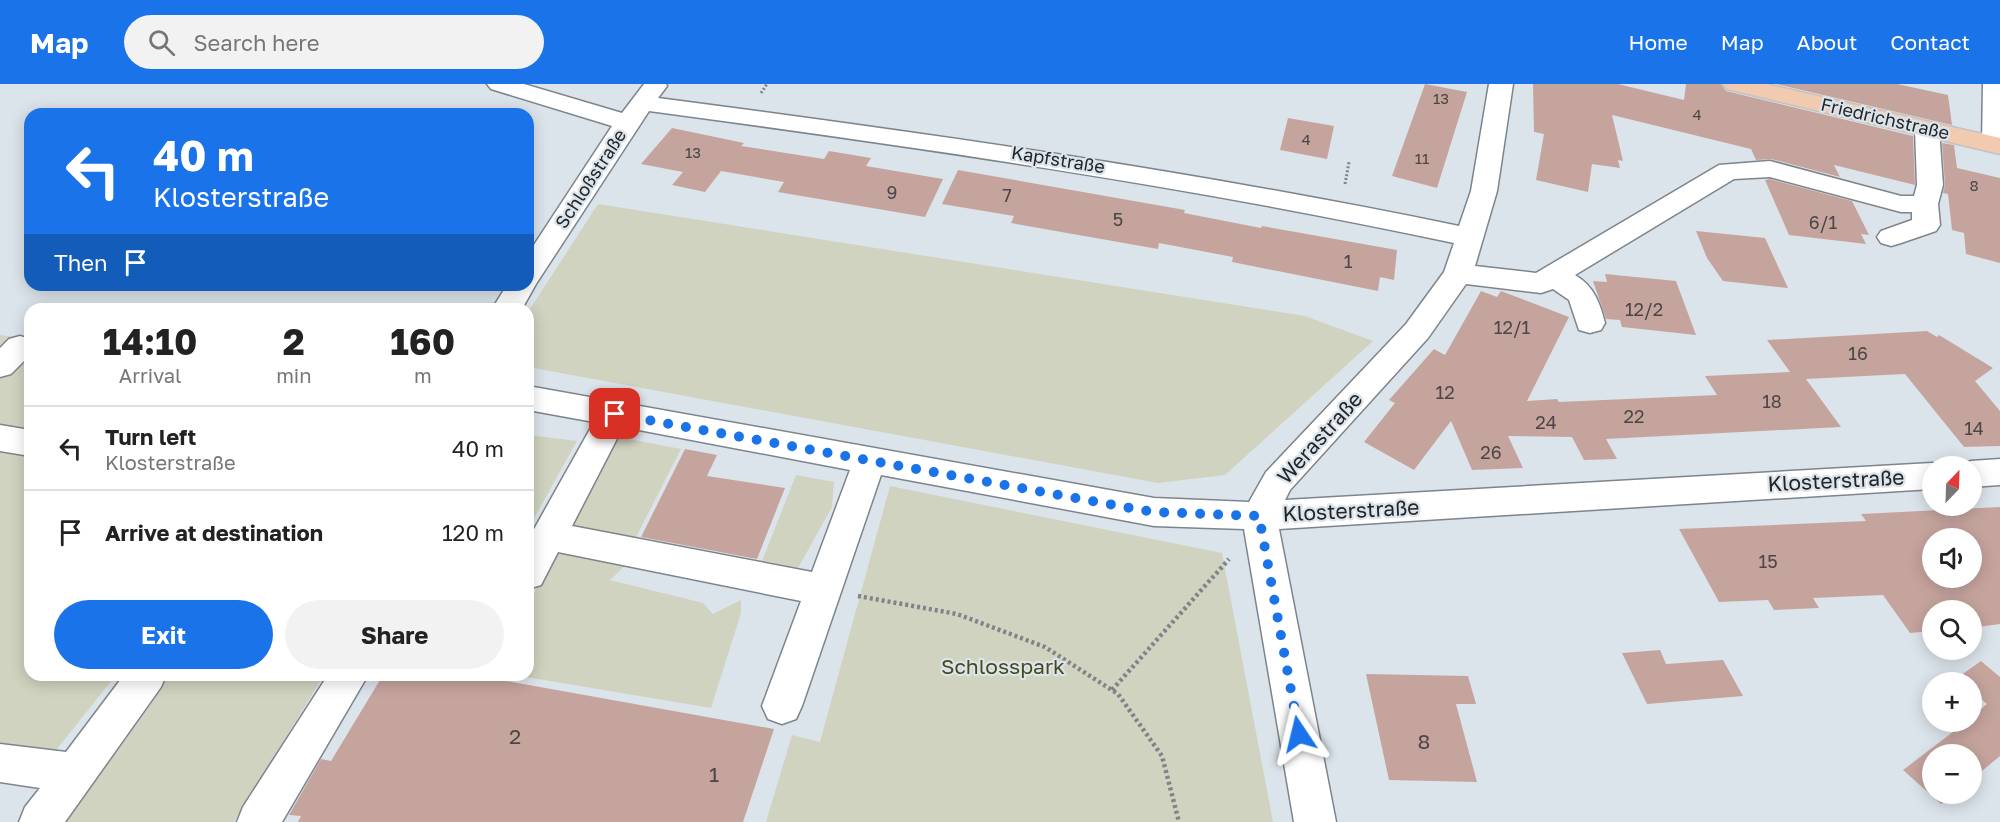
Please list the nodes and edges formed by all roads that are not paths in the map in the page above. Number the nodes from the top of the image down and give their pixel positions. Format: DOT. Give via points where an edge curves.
graph roads {
  1 [pos="499,84"];
  2 [pos="1501,84"];
  3 [pos="1735,84"];
  4 [pos="1995,84"];
  5 [pos="650,93"];
  6 [pos="627,123"];
  7 [pos="1927,129"];
  8 [pos="1997,142"];
  9 [pos="1925,204"];
  10 [pos="1470,237"];
  11 [pos="1891,237"];
  12 [pos="534,267"];
  13 [pos="1458,274"];
  14 [pos="1553,276"];
  15 [pos="1590,324"];
  16 [pos="534,399"];
  17 [pos="615,414"];
  18 [pos="0,438"];
  19 [pos="24,442"];
  20 [pos="870,460"];
  21 [pos="2000,472"];
  22 [pos="1982,473"];
  23 [pos="1922,477"];
  24 [pos="1259,516"];
  25 [pos="549,536"];
  26 [pos="534,563"];
  27 [pos="823,590"];
  28 [pos="143,681"];
  29 [pos="345,681"];
  30 [pos="782,706"];
  31 [pos="0,763"];
  32 [pos="76,773"];
  33 [pos="39,822"];
  34 [pos="258,822"];
  35 [pos="1315,822"];
  1 -- 6 [label="street"];
  2 -- 10 [label="street, Werastraße" via="1484,191"];
  3 -- 7 [label="main road, Friedrichstraße" via="1833,102"];
  4 -- 8 [label="street"];
  5 -- 6 [label="street, Schloßstraße"];
  5 -- 10 [label="street, Kapfstraße" via="1202,184"];
  6 -- 12 [label="street, Schloßstraße"];
  7 -- 8 [label="main road, Friedrichstraße"];
  7 -- 9 [label="street" via="1930,185"];
  9 -- 11 [label="street" via="1926,225"];
  9 -- 14 [label="street" via="1901,204 1770,169 1728,171"];
  10 -- 13 [label="street, Werastraße"];
  13 -- 14 [label="street" via="1541,283"];
  13 -- 24 [label="street, Werastraße" via="1417,330 1278,482"];
  14 -- 15 [label="street" via="1573,286 1585,298"];
  16 -- 17 [label="street, Klosterstraße"];
  17 -- 20 [label="street, Klosterstraße"];
  17 -- 25 [label="street"];
  18 -- 19 [label="street"];
  20 -- 24 [label="street, Klosterstraße" via="1154,512"];
  20 -- 27 [label="street"];
  21 -- 22 [label="street"];
  23 -- 24 [label="street, Klosterstraße"];
  24 -- 35 [label="street"];
  25 -- 26 [label="street"];
  25 -- 27 [label="street"];
  27 -- 30 [label="street"];
  28 -- 32 [label="street"];
  29 -- 34 [label="street"];
  31 -- 32 [label="street"];
  32 -- 33 [label="street"];
}
